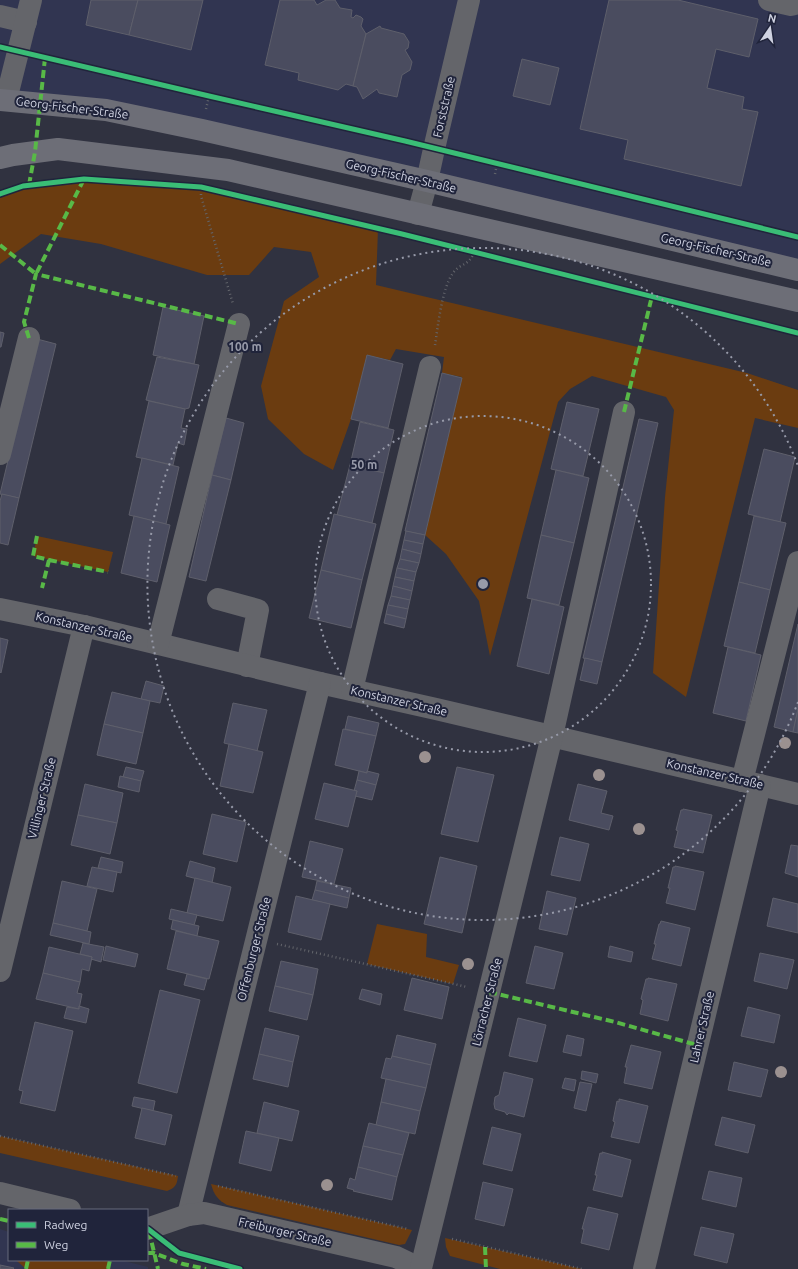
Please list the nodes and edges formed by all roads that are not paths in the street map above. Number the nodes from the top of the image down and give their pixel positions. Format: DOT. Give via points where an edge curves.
graph roads {
  1 [pos="31,0"];
  2 [pos="469,0"];
  3 [pos="769,0"];
  4 [pos="798,3"];
  5 [pos="0,16"];
  6 [pos="26,22"];
  7 [pos="3,100"];
  8 [pos="0,158"];
  9 [pos="427,181"];
  10 [pos="418,214"];
  11 [pos="798,270"];
  12 [pos="798,301"];
  13 [pos="239,324"];
  14 [pos="30,338"];
  15 [pos="430,368"];
  16 [pos="624,412"];
  17 [pos="0,454"];
  18 [pos="798,562"];
  19 [pos="218,599"];
  20 [pos="0,609"];
  21 [pos="84,626"];
  22 [pos="158,644"];
  23 [pos="247,666"];
  24 [pos="320,683"];
  25 [pos="352,690"];
  26 [pos="552,736"];
  27 [pos="751,782"];
  28 [pos="798,794"];
  29 [pos="0,970"];
  30 [pos="0,1193"];
  31 [pos="66,1209"];
  32 [pos="188,1215"];
  33 [pos="148,1229"];
  34 [pos="421,1269"];
  35 [pos="644,1269"];
  1 -- 6 [label="street"];
  2 -- 9 [label="street, Forststraße"];
  3 -- 4 [label="street" via="791,5"];
  5 -- 6 [label="street"];
  6 -- 7 [label="street"];
  7 -- 9 [label="main road, Georg-Fischer-Straße" via="106,110"];
  8 -- 10 [label="main road" via="58,149 222,169"];
  9 -- 10 [label="street, Forststraße"];
  9 -- 11 [label="main road, Georg-Fischer-Straße"];
  10 -- 12 [label="main road"];
  13 -- 22 [label="street"];
  14 -- 17 [label="street"];
  15 -- 25 [label="street"];
  16 -- 26 [label="street, Lörracher Straße"];
  18 -- 27 [label="street, Lahrer Straße"];
  19 -- 23 [label="street" via="258,610"];
  20 -- 21 [label="street, Konstanzer Straße"];
  21 -- 22 [label="street, Konstanzer Straße"];
  21 -- 29 [label="street, Villinger Straße"];
  22 -- 23 [label="street, Konstanzer Straße"];
  23 -- 24 [label="street, Konstanzer Straße"];
  24 -- 25 [label="street, Konstanzer Straße"];
  24 -- 32 [label="street, Offenburger Straße"];
  25 -- 26 [label="street, Konstanzer Straße"];
  26 -- 27 [label="street, Konstanzer Straße"];
  26 -- 34 [label="street, Lörracher Straße"];
  27 -- 28 [label="street, Konstanzer Straße"];
  27 -- 35 [label="street, Lahrer Straße"];
  30 -- 31 [label="street"];
  32 -- 33 [label="street, Freiburger Straße"];
  32 -- 34 [label="street, Freiburger Straße" via="204,1213 396,1257"];
}
